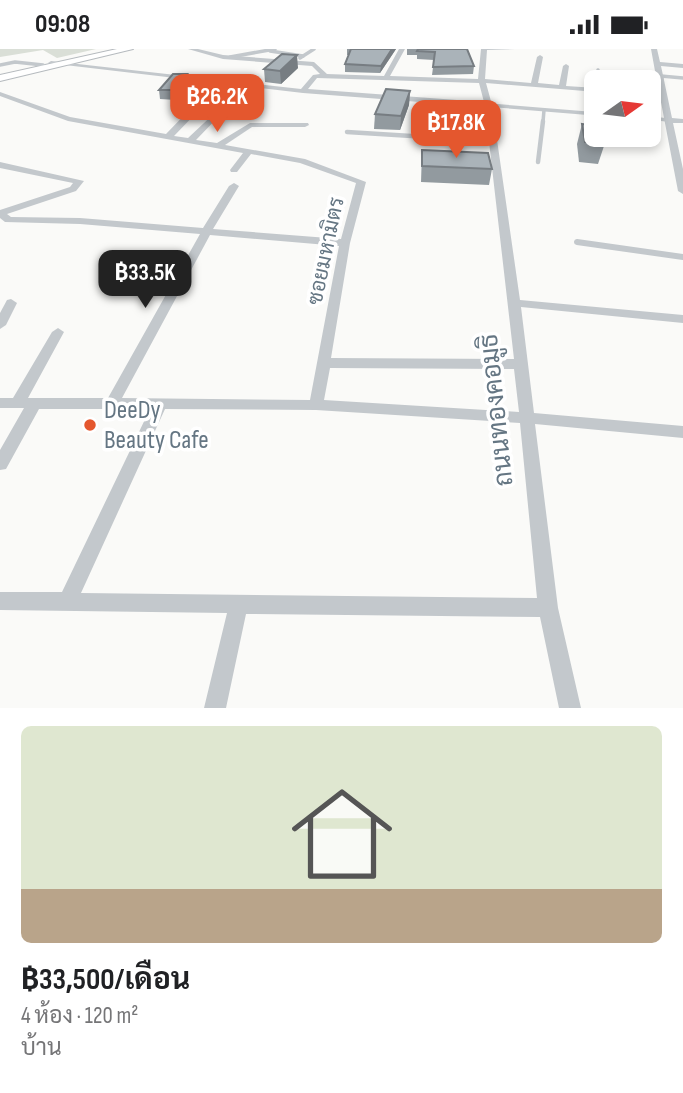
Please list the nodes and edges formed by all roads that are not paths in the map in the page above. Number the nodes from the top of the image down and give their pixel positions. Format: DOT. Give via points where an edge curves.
graph roads {
  1 [pos="113,49"];
  2 [pos="129,49"];
  3 [pos="191,49"];
  4 [pos="275,49"];
  5 [pos="314,49"];
  6 [pos="402,49"];
  7 [pos="486,49"];
  8 [pos="512,49"];
  9 [pos="654,49"];
  10 [pos="266,51"];
  11 [pos="303,55"];
  12 [pos="229,57"];
  13 [pos="540,57"];
  14 [pos="292,62"];
  15 [pos="50,64"];
  16 [pos="657,64"];
  17 [pos="0,65"];
  18 [pos="566,66"];
  19 [pos="683,66"];
  20 [pos="88,69"];
  21 [pos="659,70"];
  22 [pos="77,74"];
  23 [pos="0,76"];
  24 [pos="326,77"];
  25 [pos="386,78"];
  26 [pos="662,78"];
  27 [pos="683,78"];
  28 [pos="481,81"];
  29 [pos="662,84"];
  30 [pos="534,85"];
  31 [pos="562,87"];
  32 [pos="584,89"];
  33 [pos="303,91"];
  34 [pos="0,94"];
  35 [pos="664,95"];
  36 [pos="488,105"];
  37 [pos="198,106"];
  38 [pos="220,110"];
  39 [pos="544,110"];
  40 [pos="584,113"];
  41 [pos="662,119"];
  42 [pos="668,120"];
  43 [pos="683,121"];
  44 [pos="305,125"];
  45 [pos="346,132"];
  46 [pos="671,135"];
  47 [pos="168,137"];
  48 [pos="683,137"];
  49 [pos="190,141"];
  50 [pos="492,141"];
  51 [pos="218,146"];
  52 [pos="249,151"];
  53 [pos="538,162"];
  54 [pos="0,165"];
  55 [pos="234,170"];
  56 [pos="681,170"];
  57 [pos="234,186"];
  58 [pos="683,191"];
  59 [pos="0,213"];
  60 [pos="206,232"];
  61 [pos="577,242"];
  62 [pos="345,243"];
  63 [pos="683,257"];
  64 [pos="11,303"];
  65 [pos="514,303"];
  66 [pos="683,319"];
  67 [pos="0,325"];
  68 [pos="58,332"];
  69 [pos="324,363"];
  70 [pos="520,364"];
  71 [pos="0,403"];
  72 [pos="18,404"];
  73 [pos="34,404"];
  74 [pos="113,404"];
  75 [pos="160,404"];
  76 [pos="316,405"];
  77 [pos="526,418"];
  78 [pos="683,432"];
  79 [pos="0,464"];
  80 [pos="0,601"];
  81 [pos="67,601"];
  82 [pos="239,603"];
  83 [pos="548,608"];
  84 [pos="215,708"];
  85 [pos="570,708"];
  1 -- 15 [label="main road"];
  2 -- 15 [label="main road"];
  3 -- 12 [label="street"];
  4 -- 10 [label="lane"];
  5 -- 11 [label="lane"];
  6 -- 25 [label="street"];
  7 -- 8 [label="street"];
  7 -- 28 [label="street" via="480,63"];
  9 -- 16 [label="street"];
  10 -- 11 [label="lane"];
  10 -- 12 [label="lane"];
  11 -- 14 [label="lane"];
  12 -- 14 [label="street"];
  13 -- 30 [label="street"];
  14 -- 24 [label="street" via="314,64"];
  15 -- 17 [label="lane"];
  15 -- 20 [label="street"];
  15 -- 23 [label="main road"];
  16 -- 19 [label="street"];
  16 -- 21 [label="street"];
  18 -- 31 [label="street"];
  20 -- 22 [label="street"];
  20 -- 33 [label="street"];
  24 -- 25 [label="street"];
  24 -- 33 [label="street" via="314,76"];
  25 -- 28 [label="street"];
  26 -- 27 [label="lane"];
  28 -- 30 [label="street"];
  28 -- 36 [label="street, ถนนทองคอมูธิ"];
  29 -- 35 [label="street"];
  30 -- 31 [label="street"];
  31 -- 32 [label="street"];
  33 -- 36 [label="street"];
  34 -- 47 [label="street, ซอยมหามิตร" via="53,115"];
  35 -- 42 [label="street"];
  36 -- 39 [label="lane"];
  36 -- 50 [label="street, ถนนทองคอมูธิ"];
  37 -- 47 [label="street"];
  38 -- 49 [label="street"];
  39 -- 40 [label="lane"];
  39 -- 53 [label="lane"];
  41 -- 42 [label="lane"];
  42 -- 43 [label="street"];
  42 -- 46 [label="street"];
  44 -- 51 [label="street" via="250,125"];
  45 -- 50 [label="lane"];
  46 -- 48 [label="street"];
  46 -- 56 [label="street"];
  47 -- 49 [label="street, ซอยมหามิตร"];
  49 -- 51 [label="street, ซอยมหามิตร"];
  50 -- 65 [label="street, ถนนทองคอมูธิ"];
  51 -- 52 [label="street, ซอยมหามิตร"];
  52 -- 55 [label="street"];
  52 -- 62 [label="street, ซอยมหามิตร" via="311,163 360,182"];
  54 -- 59 [label="street" via="79,181 73,189"];
  56 -- 58 [label="street"];
  57 -- 60 [label="street"];
  59 -- 60 [label="street" via="9,220"];
  60 -- 62 [label="street"];
  60 -- 74 [label="street"];
  61 -- 63 [label="lane"];
  62 -- 69 [label="street, ซอยมหามิตร"];
  64 -- 67 [label="street"];
  65 -- 66 [label="street"];
  65 -- 70 [label="street, ถนนทองคอมูธิ"];
  68 -- 72 [label="street"];
  69 -- 70 [label="street"];
  69 -- 76 [label="street, ซอยมหามิตร"];
  70 -- 77 [label="street, ถนนทองคอมูธิ"];
  71 -- 72 [label="street"];
  72 -- 73 [label="street"];
  73 -- 74 [label="street"];
  73 -- 79 [label="street"];
  74 -- 75 [label="street"];
  75 -- 76 [label="street"];
  75 -- 81 [label="street"];
  76 -- 77 [label="street"];
  77 -- 78 [label="street"];
  77 -- 83 [label="street, ถนนทองคอมูธิ"];
  80 -- 81 [label="street"];
  81 -- 82 [label="street"];
  82 -- 83 [label="street"];
  82 -- 84 [label="street"];
  83 -- 85 [label="street, ถนนทองคอมูธิ"];
}
